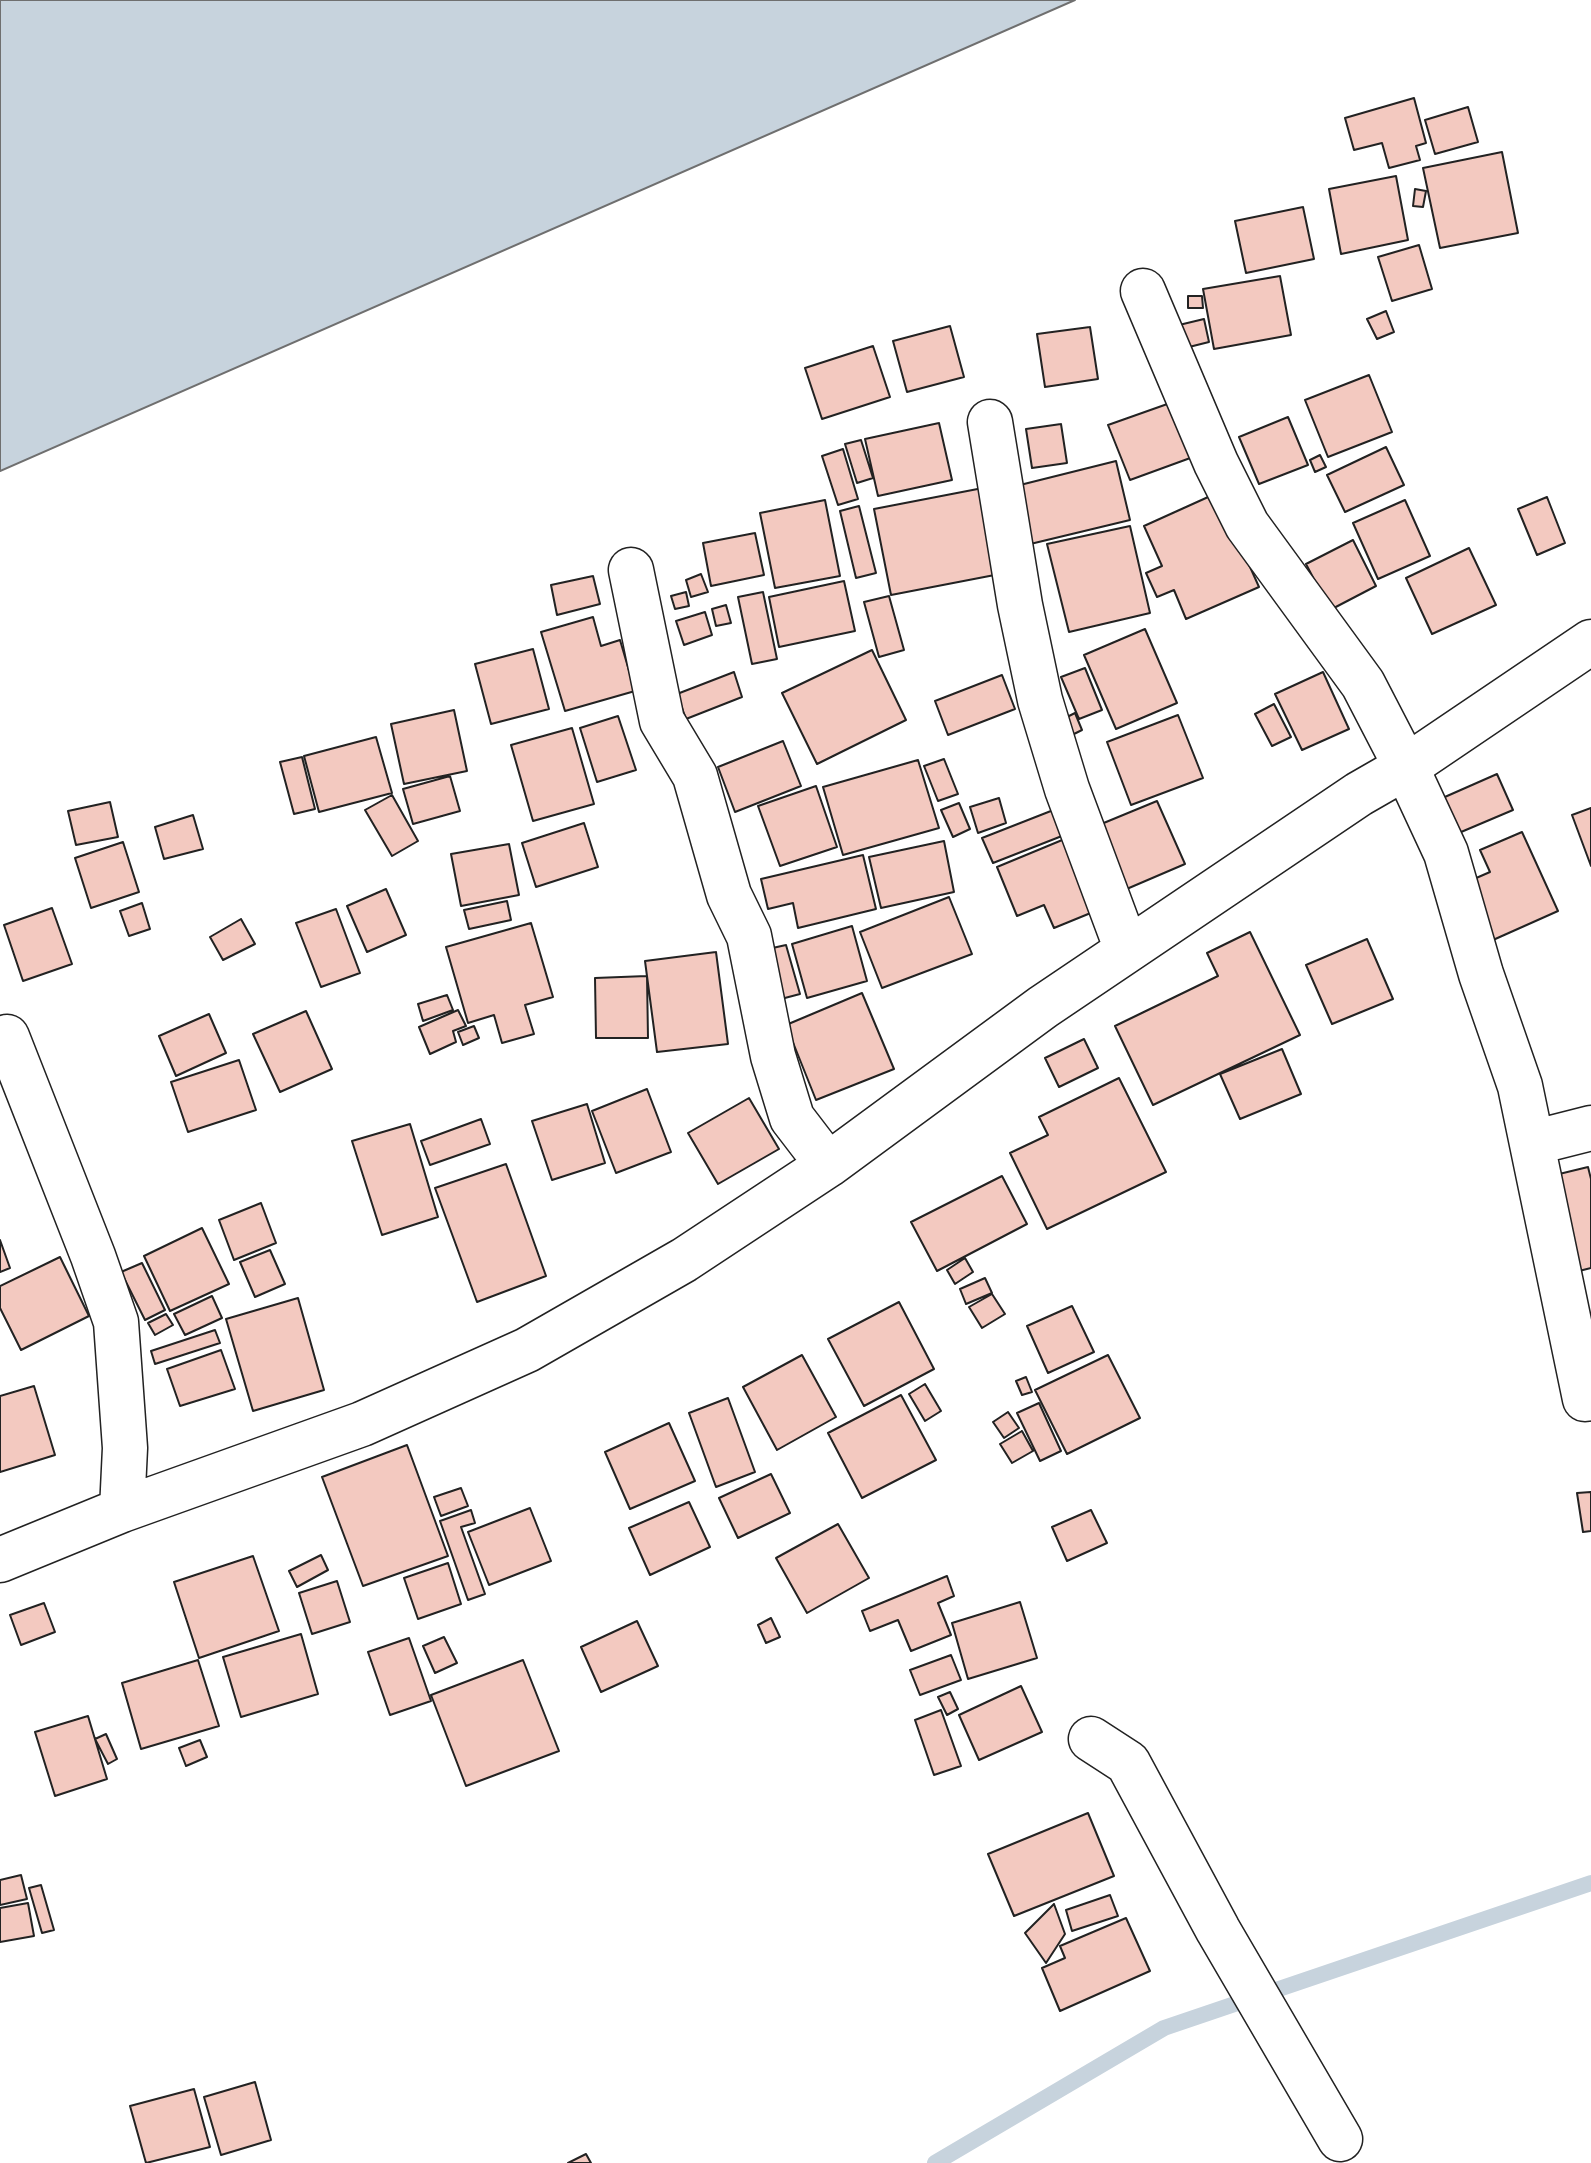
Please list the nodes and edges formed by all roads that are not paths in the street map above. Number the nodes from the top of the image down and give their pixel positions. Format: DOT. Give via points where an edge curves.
graph roads {
  1 [pos="1143,291"];
  2 [pos="990,422"];
  3 [pos="631,570"];
  4 [pos="1591,642"];
  5 [pos="1406,767"];
  6 [pos="1127,950"];
  7 [pos="7,1037"];
  8 [pos="1591,1128"];
  9 [pos="1532,1143"];
  10 [pos="828,1165"];
  11 [pos="1577,1282"];
  12 [pos="1585,1399"];
  13 [pos="122,1510"];
  14 [pos="0,1560"];
  15 [pos="1091,1739"];
  16 [pos="1340,2139"];
  1 -- 5 [label="street" via="1247,525 1363,684"];
  2 -- 6 [label="street" via="1040,700"];
  3 -- 10 [label="street" via="662,721 695,776 729,895 749,936 773,1056 792,1118"];
  4 -- 5 [label="street"];
  5 -- 6 [label="street"];
  5 -- 9 [label="street" via="1446,853 1520,1086"];
  6 -- 10 [label="street"];
  7 -- 13 [label="street" via="116,1322 125,1448"];
  8 -- 9 [label="street"];
  9 -- 11 [label="street"];
  10 -- 13 [label="street" via="684,1260 527,1350 362,1424"];
  11 -- 12 [label="street"];
  13 -- 14 [label="street"];
  15 -- 16 [label="street" via="1128,1763"];
}
